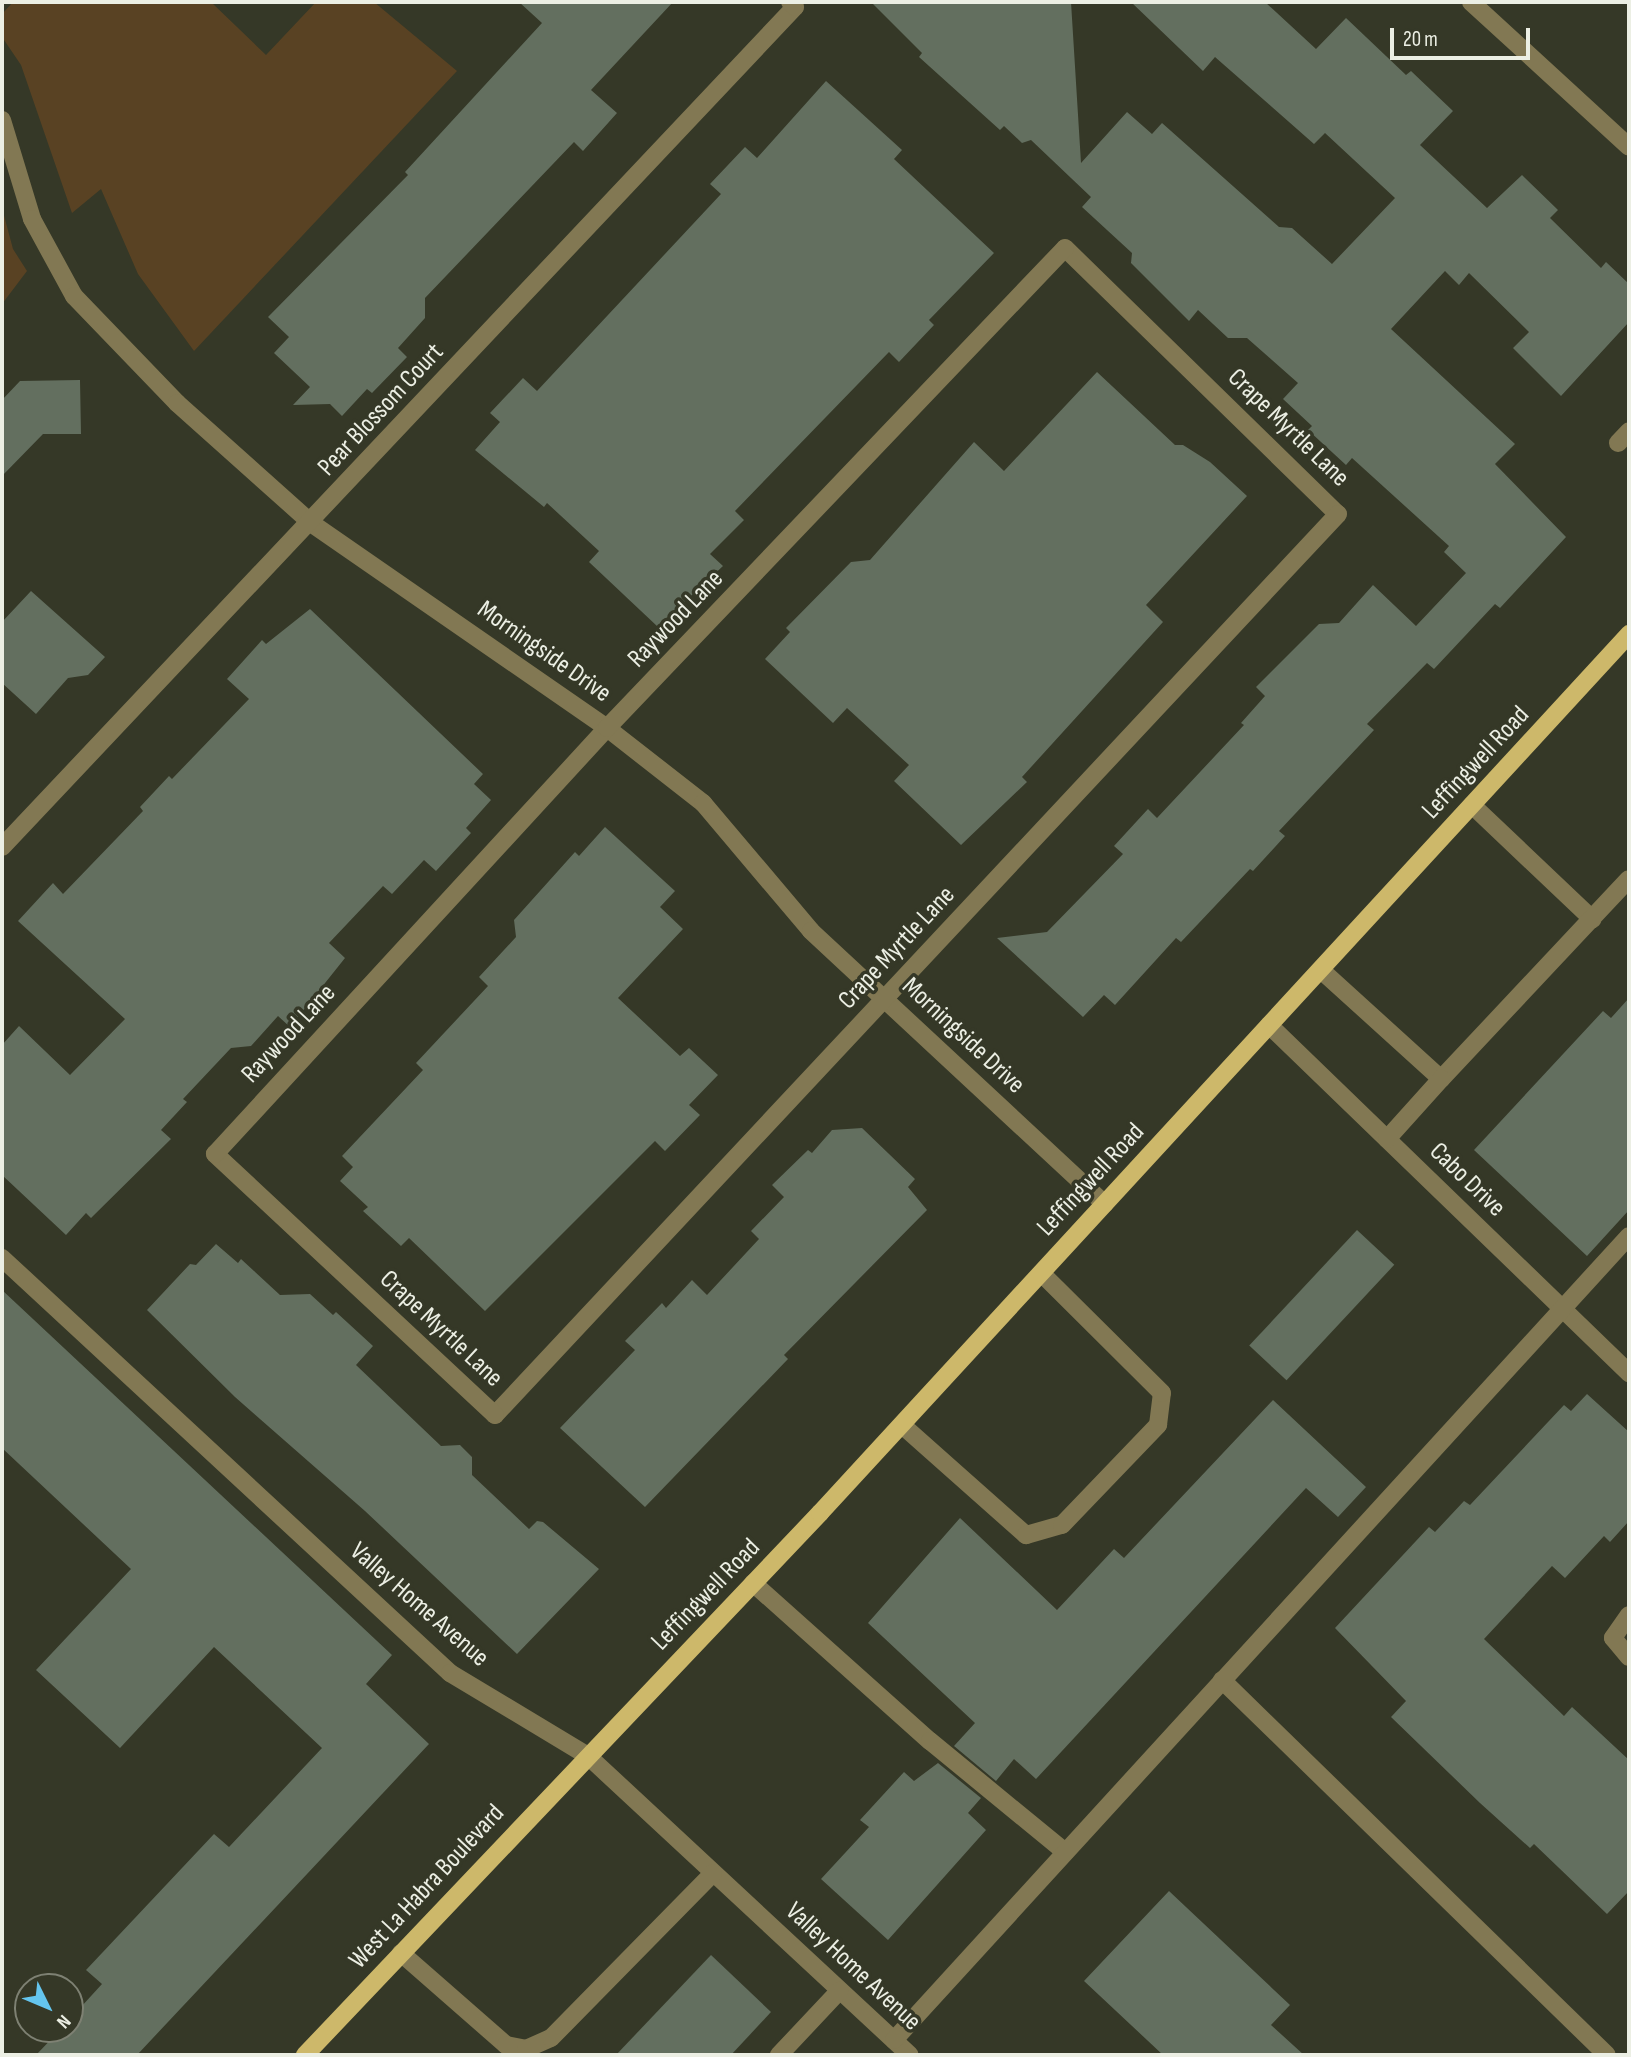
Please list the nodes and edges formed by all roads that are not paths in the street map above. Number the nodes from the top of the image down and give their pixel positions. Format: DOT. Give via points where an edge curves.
graph roads {
  1 [pos="1471,2"];
  2 [pos="792,4"];
  3 [pos="2,120"];
  4 [pos="1629,147"];
  5 [pos="1066,248"];
  6 [pos="311,523"];
  7 [pos="1628,637"];
  8 [pos="607,728"];
  9 [pos="1472,805"];
  10 [pos="2,847"];
  11 [pos="1629,879"];
  12 [pos="1592,919"];
  13 [pos="1321,970"];
  14 [pos="885,999"];
  15 [pos="1269,1025"];
  16 [pos="1441,1079"];
  17 [pos="1387,1139"];
  18 [pos="215,1154"];
  19 [pos="1104,1204"];
  20 [pos="1629,1236"];
  21 [pos="2,1258"];
  22 [pos="1041,1273"];
  23 [pos="1562,1307"];
  24 [pos="1629,1373"];
  25 [pos="902,1425"];
  26 [pos="753,1583"];
  27 [pos="1629,1615"];
  28 [pos="1629,1657"];
  29 [pos="1222,1680"];
  30 [pos="588,1756"];
  31 [pos="1065,1852"];
  32 [pos="713,1873"];
  33 [pos="401,1953"];
  34 [pos="839,1991"];
  35 [pos="894,2040"];
  36 [pos="305,2055"];
  37 [pos="779,2055"];
  38 [pos="910,2055"];
  39 [pos="1607,2055"];
  1 -- 4 [label="street"];
  2 -- 6 [label="street, Pear Blossom Court"];
  3 -- 6 [label="street, Morningside Drive" via="32,219 74,296 177,404"];
  5 -- 8 [label="street, Raywood Lane"];
  5 -- 14 [label="street, Crape Myrtle Lane" via="1338,514"];
  6 -- 8 [label="street, Morningside Drive"];
  6 -- 10 [label="street, Pear Blossom Court"];
  7 -- 9 [label="main road, Leffingwell Road"];
  8 -- 14 [label="street, Morningside Drive" via="704,803 811,931"];
  8 -- 18 [label="street, Raywood Lane"];
  9 -- 12 [label="street"];
  9 -- 13 [label="main road, Leffingwell Road"];
  11 -- 12 [label="street"];
  12 -- 16 [label="street"];
  13 -- 15 [label="main road, Leffingwell Road"];
  13 -- 16 [label="street"];
  14 -- 18 [label="street, Crape Myrtle Lane" via="495,1415"];
  14 -- 19 [label="street, Morningside Drive"];
  15 -- 17 [label="street, Cabo Drive"];
  15 -- 19 [label="main road, Leffingwell Road"];
  16 -- 17 [label="street"];
  17 -- 23 [label="street, Cabo Drive"];
  19 -- 22 [label="main road, Leffingwell Road"];
  20 -- 23 [label="street"];
  21 -- 30 [label="street, Valley Home Avenue" via="450,1673"];
  22 -- 25 [label="main road, Leffingwell Road"];
  22 -- 25 [label="street" via="1162,1393 1158,1424 1062,1525 1026,1535"];
  23 -- 24 [label="street, Cabo Drive"];
  23 -- 29 [label="street"];
  25 -- 26 [label="main road, Leffingwell Road"];
  26 -- 30 [label="main road, Leffingwell Road"];
  26 -- 31 [label="street" via="930,1741"];
  27 -- 28 [label="street" via="1613,1638"];
  29 -- 31 [label="street"];
  29 -- 39 [label="street"];
  30 -- 32 [label="street, Valley Home Avenue"];
  30 -- 33 [label="main road, West La Habra Boulevard"];
  31 -- 35 [label="street"];
  32 -- 33 [label="street" via="551,2038 527,2049 506,2045"];
  32 -- 34 [label="street, Valley Home Avenue"];
  33 -- 36 [label="main road, West La Habra Boulevard"];
  34 -- 35 [label="street, Valley Home Avenue"];
  34 -- 37 [label="street"];
  35 -- 38 [label="street, Valley Home Avenue"];
}
